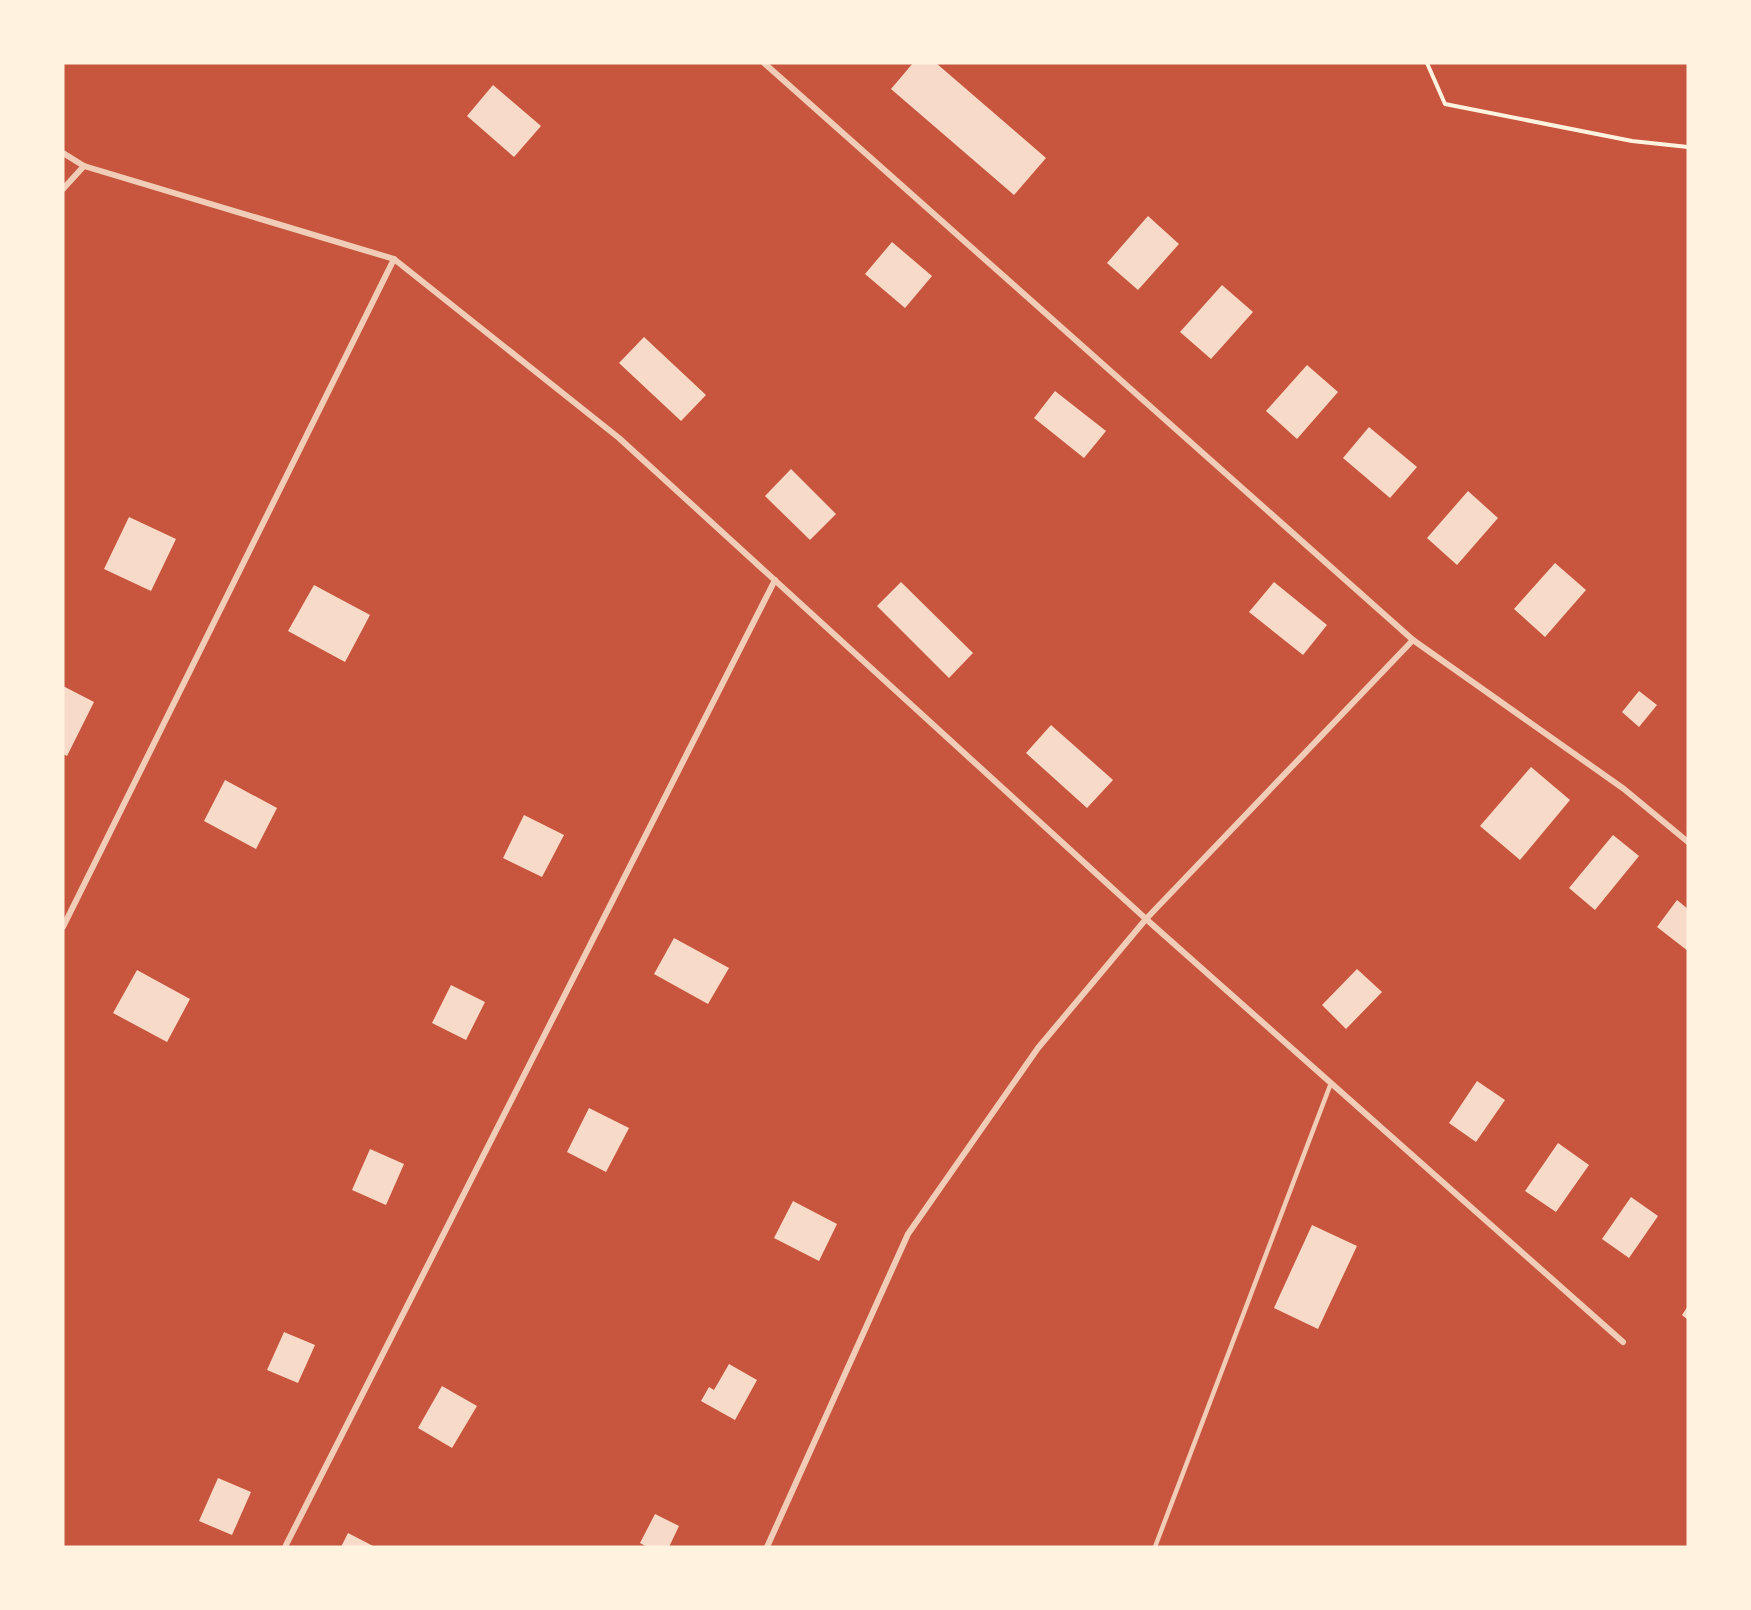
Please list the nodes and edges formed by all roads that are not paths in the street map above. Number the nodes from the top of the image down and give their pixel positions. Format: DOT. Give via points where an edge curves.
graph roads {
  1 [pos="764,63"];
  2 [pos="63,153"];
  3 [pos="84,166"];
  4 [pos="63,189"];
  5 [pos="394,259"];
  6 [pos="775,580"];
  7 [pos="1413,640"];
  8 [pos="1688,842"];
  9 [pos="1146,920"];
  10 [pos="63,927"];
  11 [pos="1330,1083"];
  12 [pos="1623,1342"];
  13 [pos="285,1547"];
  14 [pos="766,1547"];
  15 [pos="1155,1547"];
  1 -- 7 [label="street"];
  2 -- 3 [label="street"];
  3 -- 4 [label="street"];
  3 -- 5 [label="street"];
  5 -- 6 [label="street" via="619,438"];
  5 -- 10 [label="street"];
  6 -- 9 [label="street"];
  6 -- 13 [label="street"];
  7 -- 8 [label="street" via="1624,789"];
  7 -- 9 [label="street"];
  9 -- 11 [label="street"];
  9 -- 14 [label="street" via="1038,1048 908,1234"];
  11 -- 12 [label="street"];
  11 -- 15 [label="lane"];
}
